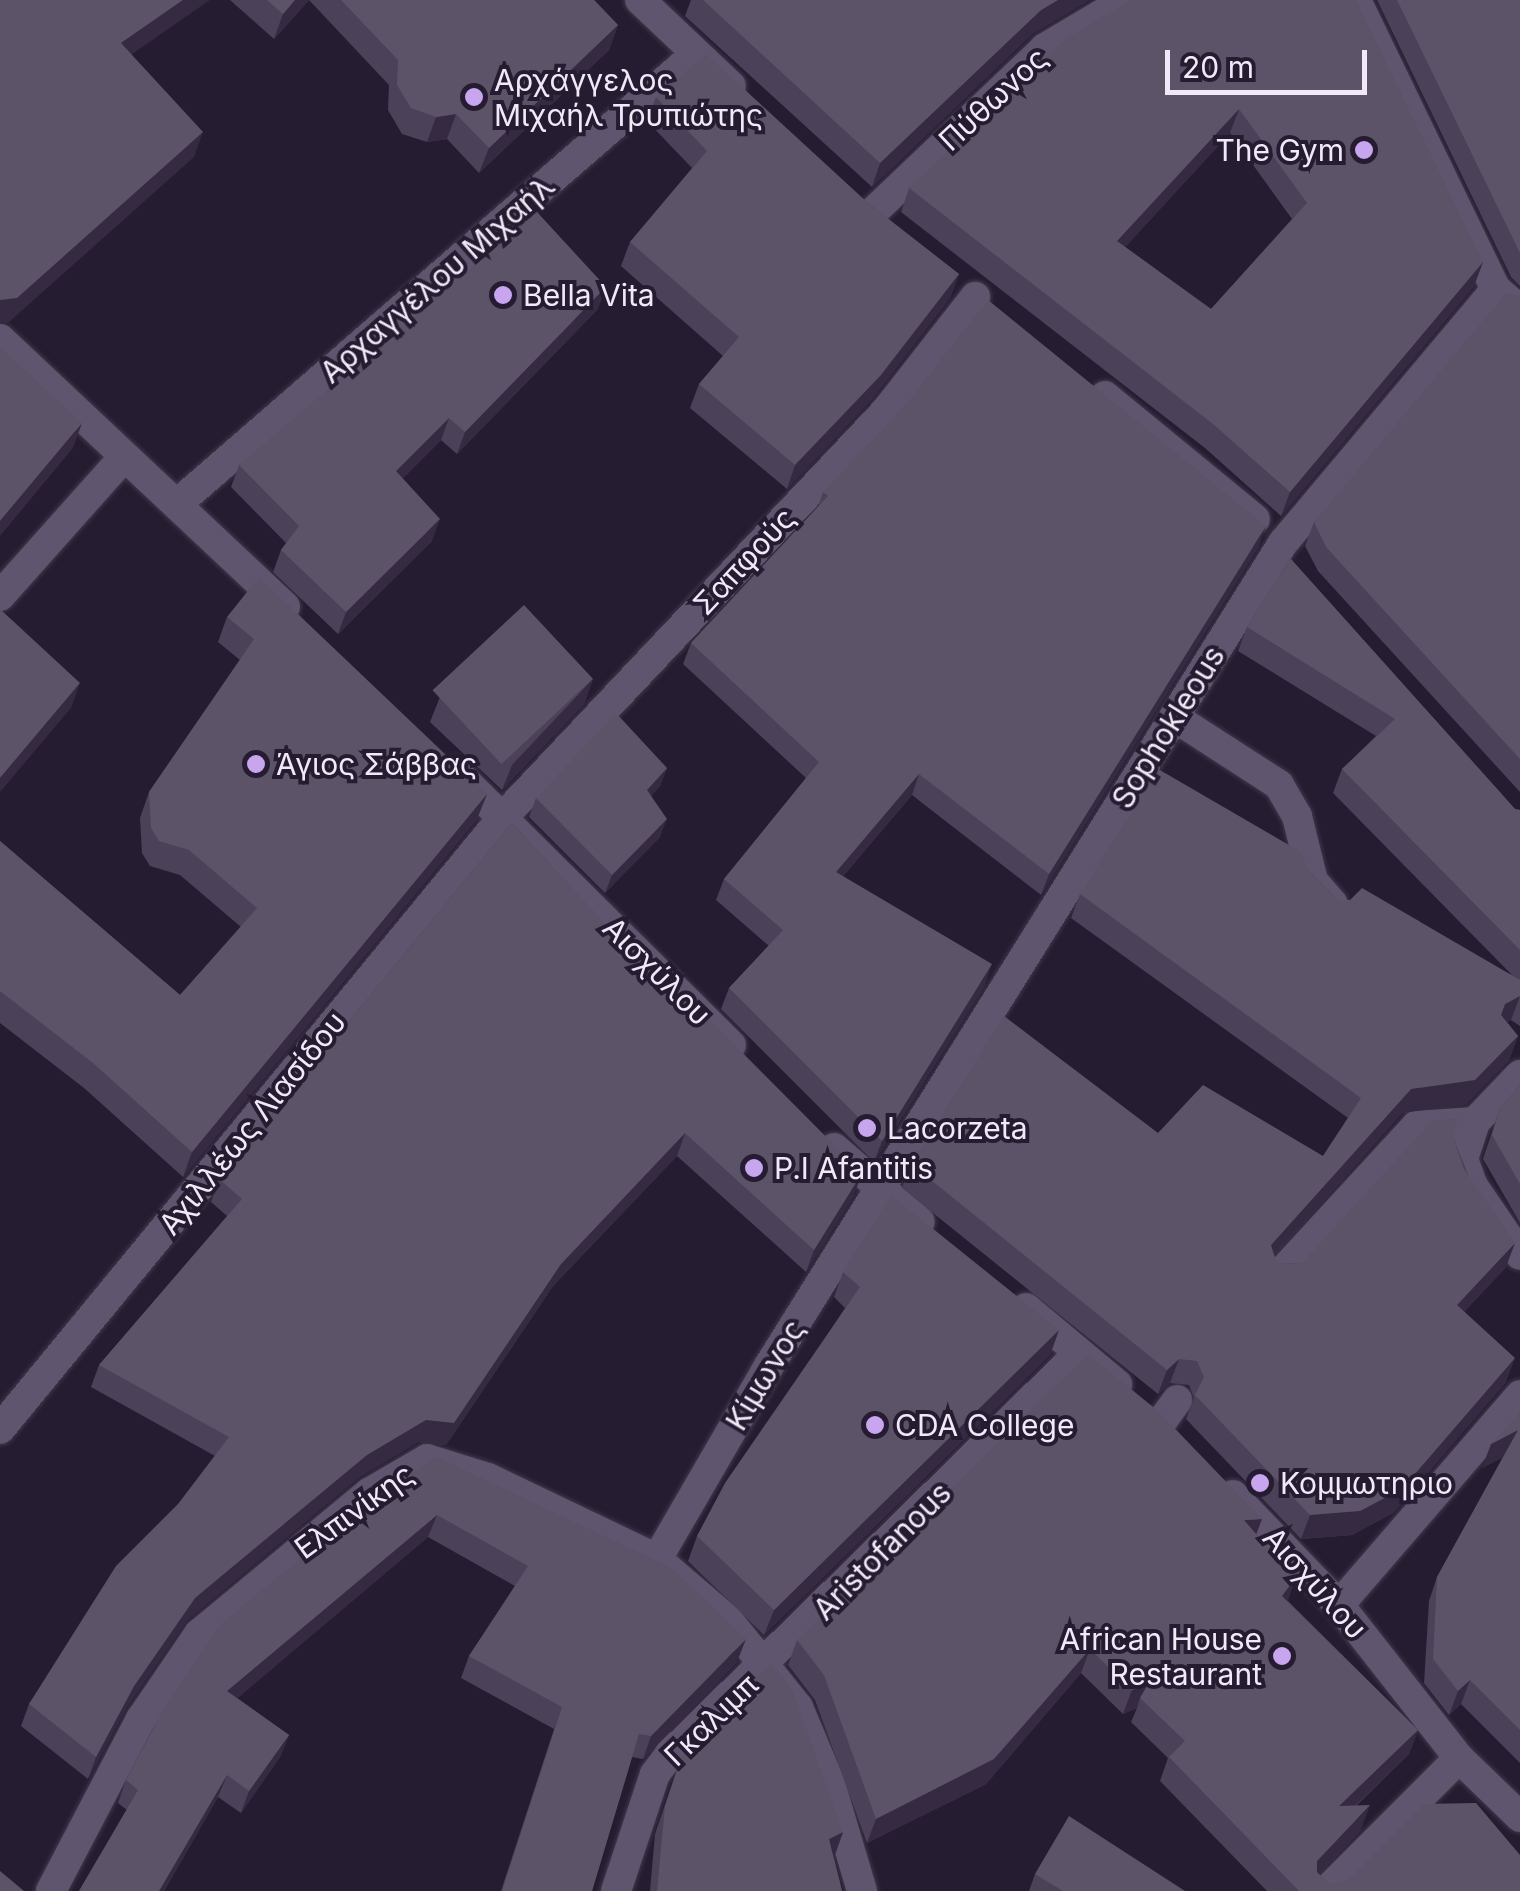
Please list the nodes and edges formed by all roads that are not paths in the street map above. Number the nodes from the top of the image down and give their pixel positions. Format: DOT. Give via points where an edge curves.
graph roads {
  1 [pos="640,0"];
  2 [pos="1126,0"];
  3 [pos="1356,0"];
  4 [pos="696,54"];
  5 [pos="754,107"];
  6 [pos="842,186"];
  7 [pos="872,213"];
  8 [pos="901,237"];
  9 [pos="946,273"];
  10 [pos="1496,289"];
  11 [pos="975,296"];
  12 [pos="1520,310"];
  13 [pos="1006,320"];
  14 [pos="0,339"];
  15 [pos="1084,380"];
  16 [pos="124,457"];
  17 [pos="178,504"];
  18 [pos="1283,544"];
  19 [pos="1302,582"];
  20 [pos="0,596"];
  21 [pos="305,626"];
  22 [pos="1174,717"];
  23 [pos="432,749"];
  24 [pos="503,817"];
  25 [pos="1336,906"];
  26 [pos="753,1067"];
  27 [pos="1520,1075"];
  28 [pos="808,1122"];
  29 [pos="1475,1122"];
  30 [pos="878,1192"];
  31 [pos="941,1237"];
  32 [pos="1520,1255"];
  33 [pos="1280,1274"];
  34 [pos="996,1284"];
  35 [pos="1079,1353"];
  36 [pos="1520,1395"];
  37 [pos="0,1429"];
  38 [pos="1189,1450"];
  39 [pos="1216,1478"];
  40 [pos="657,1560"];
  41 [pos="1339,1604"];
  42 [pos="769,1664"];
  43 [pos="1459,1758"];
  44 [pos="1518,1810"];
  45 [pos="51,1891"];
  46 [pos="616,1891"];
  47 [pos="862,1891"];
  48 [pos="1326,1891"];
  1 -- 4 [label="street"];
  2 -- 7 [label="street, Πύθωνος" via="1045,48"];
  3 -- 10 [label="street"];
  4 -- 5 [label="street"];
  4 -- 17 [label="street, Αρχαγγέλου Μιχαήλ"];
  6 -- 7 [label="street"];
  7 -- 8 [label="street"];
  9 -- 11 [label="street"];
  10 -- 12 [label="street"];
  10 -- 18 [label="street, Sophokleous"];
  11 -- 13 [label="street"];
  11 -- 24 [label="street, Σαπφούς" via="886,410"];
  14 -- 16 [label="street"];
  15 -- 18 [label="street"];
  16 -- 17 [label="street"];
  16 -- 20 [label="street"];
  17 -- 21 [label="street"];
  18 -- 19 [label="street"];
  18 -- 22 [label="street, Sophokleous"];
  22 -- 25 [label="street" via="1279,785 1297,816 1313,881"];
  22 -- 30 [label="street, Sophokleous"];
  23 -- 24 [label="street, Αισχύλου"];
  24 -- 26 [label="street, Αισχύλου"];
  24 -- 37 [label="street, Αχιλλέως Λιασίδου"];
  27 -- 29 [label="street"];
  28 -- 30 [label="street"];
  29 -- 32 [label="street" via="1463,1159 1472,1186"];
  29 -- 33 [label="street" via="1416,1126"];
  30 -- 31 [label="street"];
  30 -- 40 [label="street, Κίμωνος"];
  34 -- 35 [label="street"];
  35 -- 38 [label="street" via="1169,1410"];
  35 -- 42 [label="street, Aristofanous"];
  36 -- 41 [label="street"];
  39 -- 41 [label="street, Αισχύλου"];
  40 -- 42 [label="street, Ελπινίκης"];
  40 -- 45 [label="street, Ελπινίκης" via="447,1462 427,1459 408,1466 199,1634 141,1719"];
  41 -- 43 [label="street, Αισχύλου"];
  42 -- 46 [label="street, Γκαλιμπ" via="655,1774"];
  42 -- 47 [label="street, Ελπινίκης" via="814,1739"];
  43 -- 44 [label="street, Αισχύλου"];
  43 -- 48 [label="street"];
}
